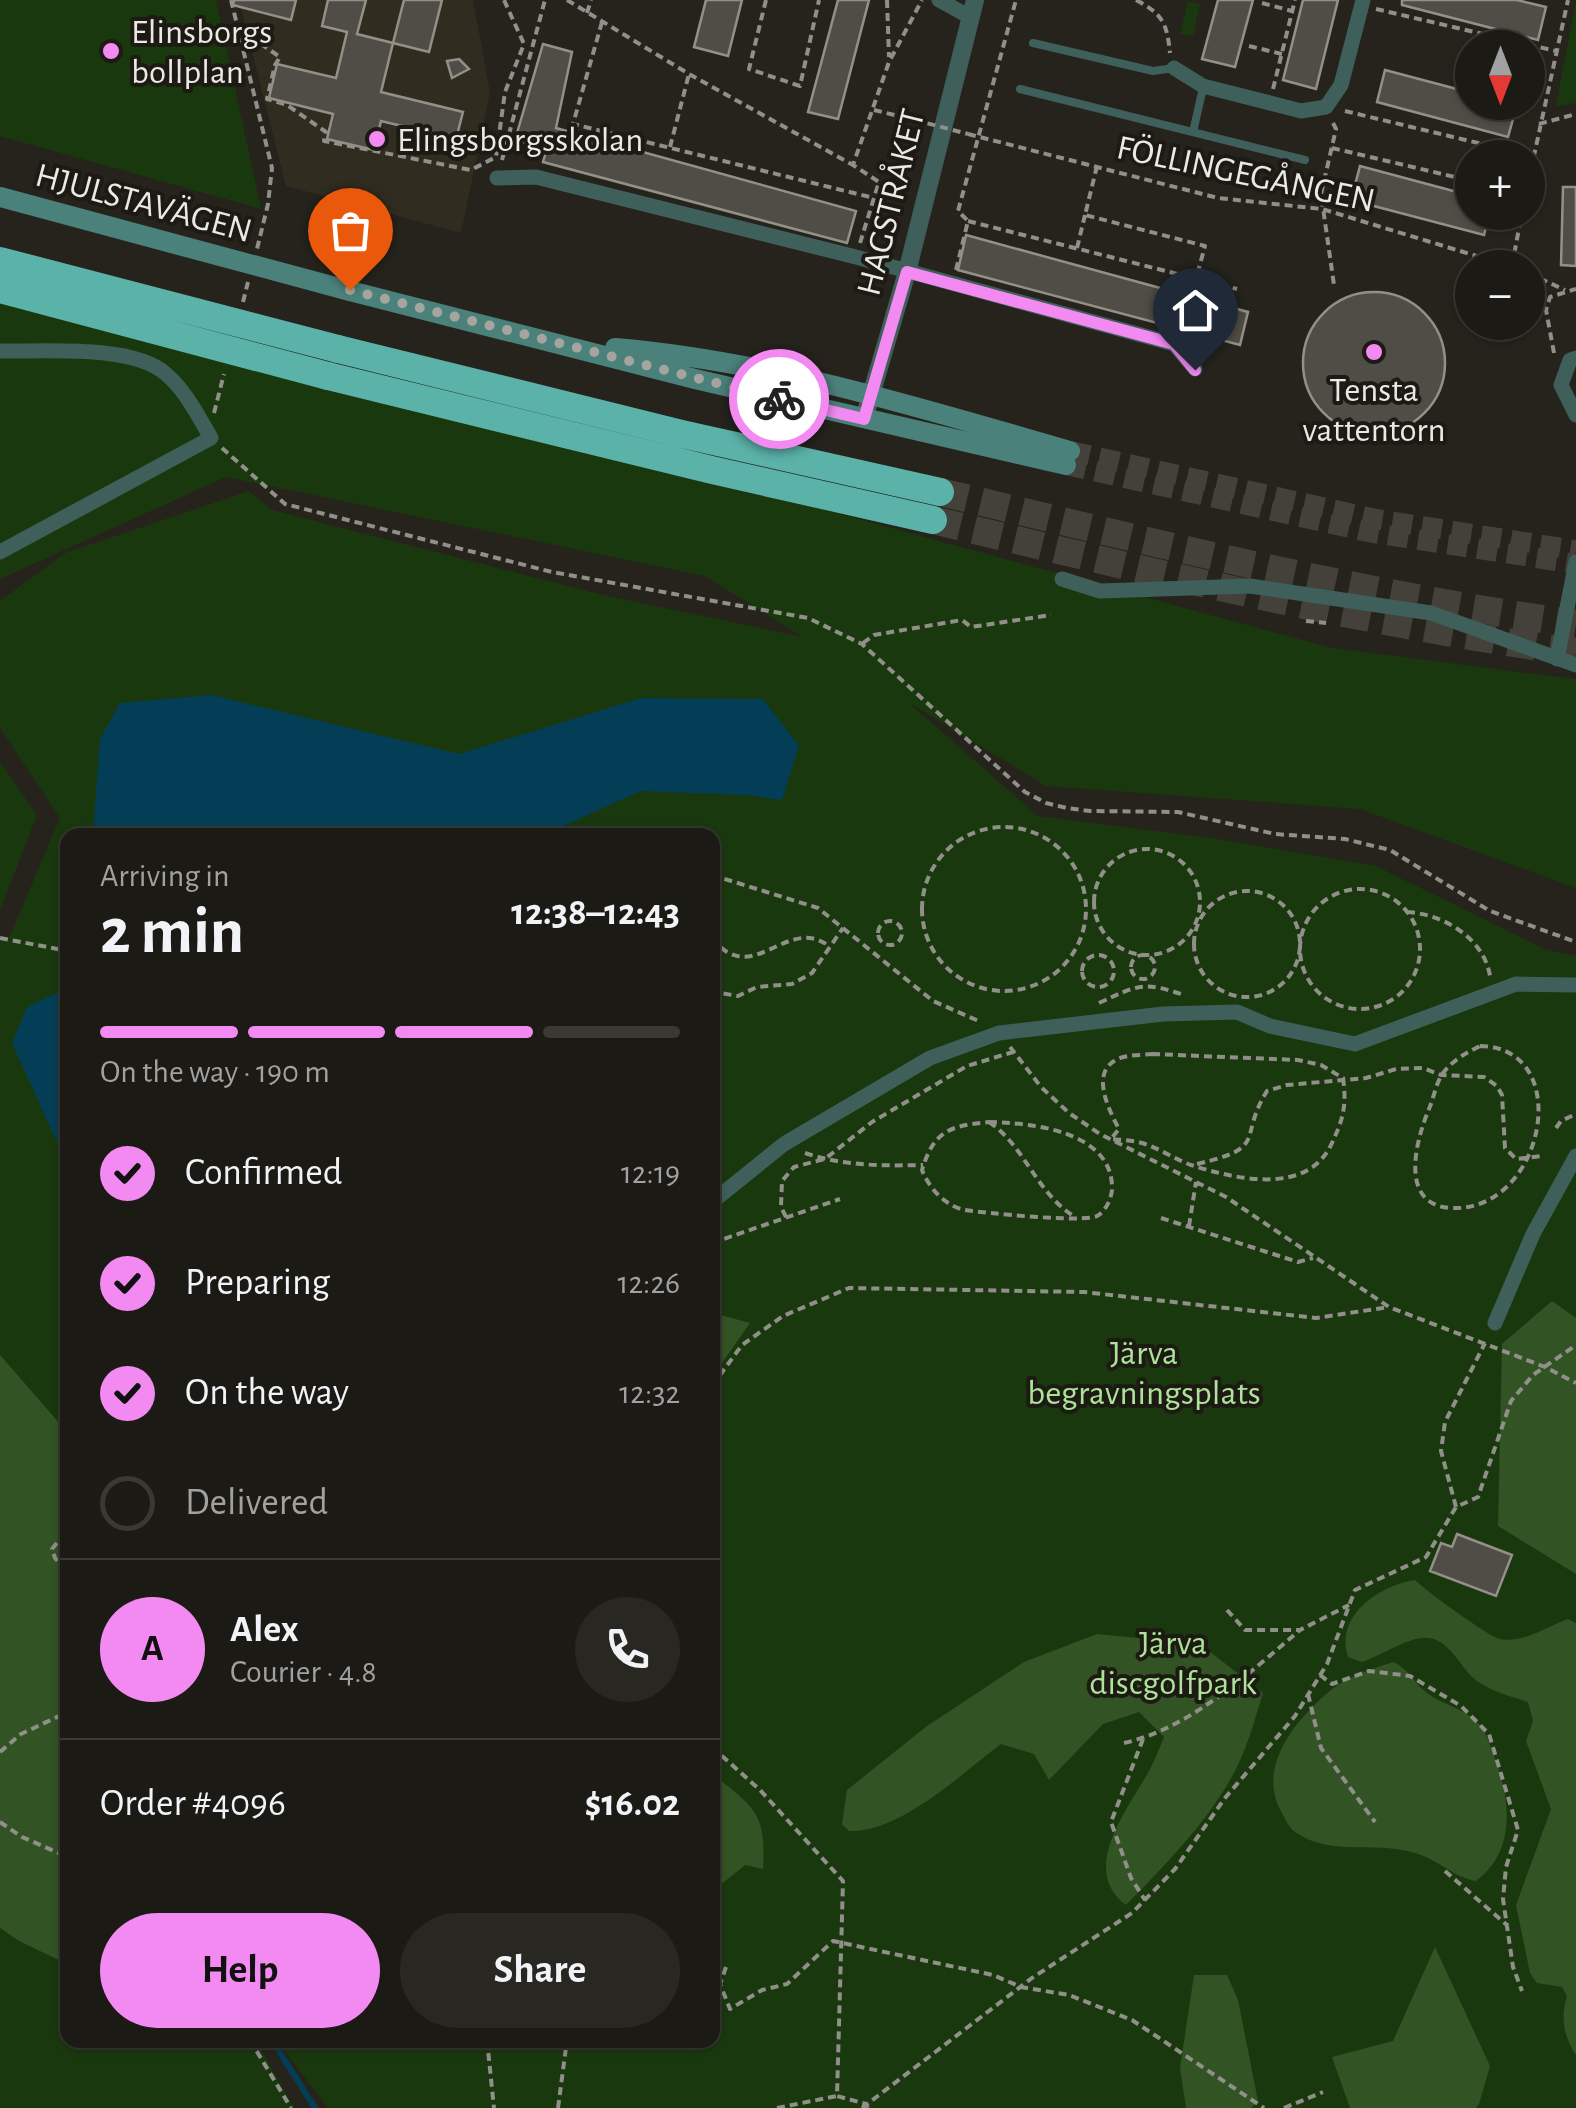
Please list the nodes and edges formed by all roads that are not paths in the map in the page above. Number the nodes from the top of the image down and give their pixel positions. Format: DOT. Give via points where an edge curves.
graph roads {
  1 [pos="939,0"];
  2 [pos="1362,3"];
  3 [pos="972,8"];
  4 [pos="1033,43"];
  5 [pos="1174,68"];
  6 [pos="1203,86"];
  7 [pos="1020,89"];
  8 [pos="1193,132"];
  9 [pos="1305,160"];
  10 [pos="497,178"];
  11 [pos="0,198"];
  12 [pos="0,261"];
  13 [pos="907,272"];
  14 [pos="0,289"];
  15 [pos="563,343"];
  16 [pos="0,351"];
  17 [pos="1576,358"];
  18 [pos="1195,370"];
  19 [pos="872,395"];
  20 [pos="1576,415"];
  21 [pos="864,419"];
  22 [pos="940,492"];
  23 [pos="932,520"];
  24 [pos="0,552"];
  25 [pos="1576,562"];
  26 [pos="1062,578"];
  27 [pos="1558,659"];
  28 [pos="1576,666"];
  29 [pos="1576,985"];
  30 [pos="1576,1156"];
  31 [pos="720,1196"];
  32 [pos="1495,1323"];
  1 -- 3 [label="street"];
  2 -- 6 [label="street" via="1341,85 1326,107 1302,111"];
  3 -- 13 [label="street, HAGSTRÅKET"];
  4 -- 5 [label="lane" via="1154,71"];
  5 -- 6 [label="street"];
  6 -- 8 [label="lane"];
  7 -- 8 [label="lane"];
  8 -- 9 [label="lane"];
  10 -- 13 [label="street" via="536,177"];
  11 -- 15 [label="main road, HJULSTAVÄGEN, bridge"];
  12 -- 22 [label="highway, bridge" via="682,434"];
  13 -- 18 [label="street" via="1174,344"];
  13 -- 19 [label="street, HAGSTRÅKET"];
  14 -- 23 [label="highway, bridge" via="328,376"];
  15 -- 19 [label="main road, HJULSTAVÄGEN" via="718,361"];
  15 -- 21 [label="main road, HJULSTAVÄGEN"];
  16 -- 24 [label="street" via="142,361 165,373 211,438"];
  17 -- 20 [label="street" via="1560,385"];
  19 -- 21 [label="street, HAGSTRÅKET"];
  19 -- 21 [label="main road, HJULSTAVÄGEN" via="1068,458"];
  25 -- 27 [label="street"];
  26 -- 27 [label="street" via="1100,591 1250,586 1431,613"];
  27 -- 28 [label="street"];
  29 -- 31 [label="street" via="1516,984 1355,1044 1236,1012 999,1033 930,1058 793,1139"];
  30 -- 32 [label="street"];
}
